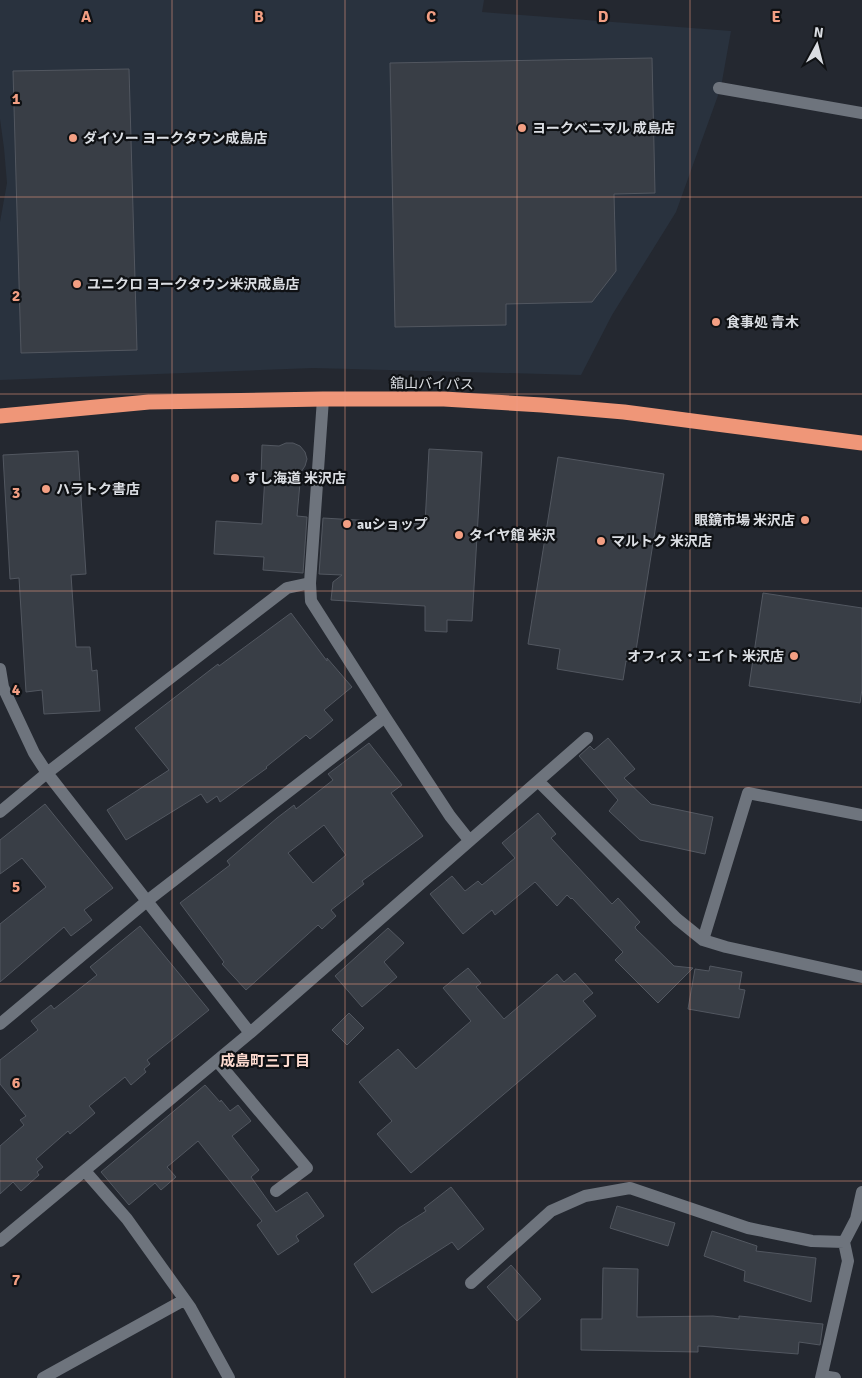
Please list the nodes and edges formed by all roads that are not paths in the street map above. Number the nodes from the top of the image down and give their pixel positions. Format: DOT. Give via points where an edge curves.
graph roads {
  1 [pos="719,88"];
  2 [pos="862,113"];
  3 [pos="323,399"];
  4 [pos="0,416"];
  5 [pos="862,443"];
  6 [pos="310,583"];
  7 [pos="0,669"];
  8 [pos="385,717"];
  9 [pos="587,738"];
  10 [pos="47,773"];
  11 [pos="538,781"];
  12 [pos="0,812"];
  13 [pos="862,815"];
  14 [pos="469,840"];
  15 [pos="147,901"];
  16 [pos="703,940"];
  17 [pos="862,977"];
  18 [pos="0,1024"];
  19 [pos="250,1033"];
  20 [pos="216,1061"];
  21 [pos="85,1171"];
  22 [pos="276,1191"];
  23 [pos="862,1192"];
  24 [pos="3,1234"];
  25 [pos="844,1242"];
  26 [pos="471,1283"];
  27 [pos="184,1300"];
  28 [pos="821,1377"];
  29 [pos="43,1378"];
  30 [pos="229,1378"];
  31 [pos="835,1378"];
  1 -- 2 [label="street"];
  3 -- 4 [label="highway, 舘山バイパス" via="149,402"];
  3 -- 5 [label="highway, 舘山バイパス" via="542,405 633,413"];
  3 -- 6 [label="street"];
  6 -- 8 [label="street" via="311,601"];
  6 -- 10 [label="street" via="287,588"];
  7 -- 10 [label="street" via="3,688"];
  8 -- 14 [label="street"];
  8 -- 15 [label="street"];
  9 -- 11 [label="street"];
  10 -- 12 [label="street"];
  10 -- 15 [label="street"];
  11 -- 14 [label="street"];
  11 -- 16 [label="street" via="677,919"];
  13 -- 16 [label="street" via="748,793"];
  14 -- 19 [label="street"];
  15 -- 18 [label="street"];
  15 -- 19 [label="street"];
  16 -- 17 [label="street"];
  19 -- 20 [label="street"];
  20 -- 21 [label="street"];
  20 -- 22 [label="street" via="307,1168"];
  21 -- 24 [label="street"];
  21 -- 27 [label="street" via="127,1220"];
  23 -- 25 [label="street" via="856,1219"];
  25 -- 26 [label="street" via="812,1241 748,1228 630,1188 585,1196 551,1211"];
  25 -- 28 [label="street" via="848,1261"];
  27 -- 29 [label="street"];
  27 -- 30 [label="street"];
  28 -- 31 [label="street"];
}
